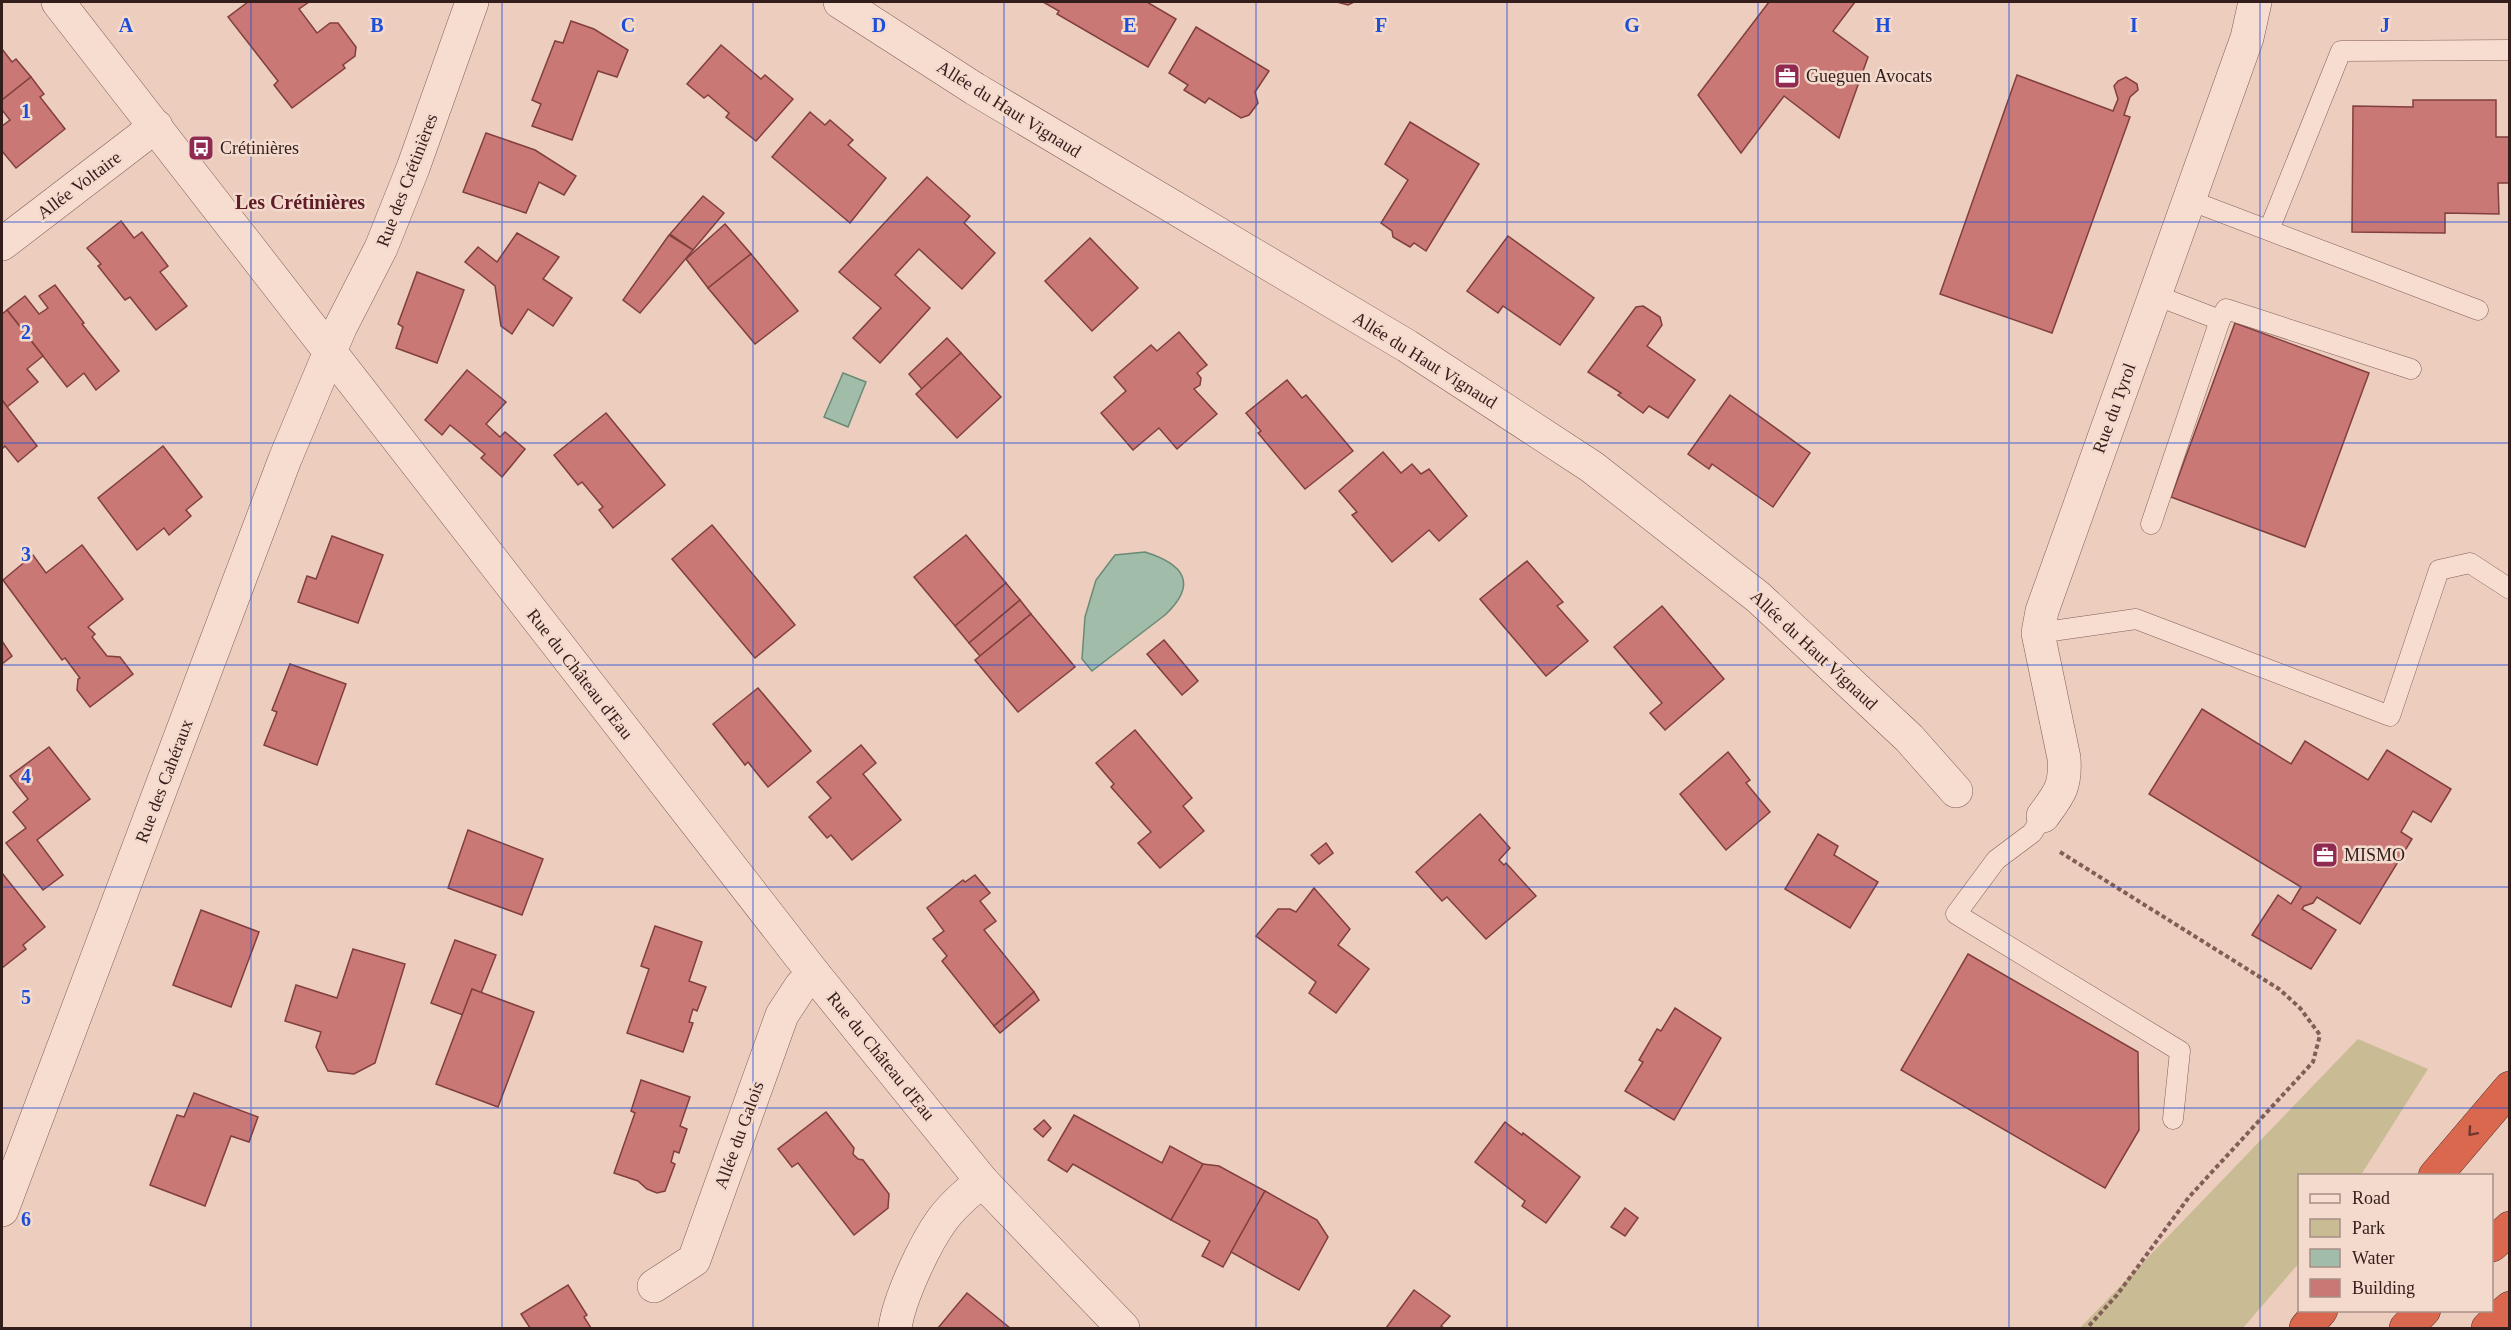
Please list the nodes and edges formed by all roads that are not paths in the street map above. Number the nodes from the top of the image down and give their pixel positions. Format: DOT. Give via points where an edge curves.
graph roads {
  1 [pos="58,2"];
  2 [pos="472,2"];
  3 [pos="840,2"];
  4 [pos="2255,2"];
  5 [pos="2510,50"];
  6 [pos="156,126"];
  7 [pos="2189,200"];
  8 [pos="2269,231"];
  9 [pos="2,244"];
  10 [pos="2155,295"];
  11 [pos="2478,310"];
  12 [pos="2220,320"];
  13 [pos="329,352"];
  14 [pos="2411,369"];
  15 [pos="2151,524"];
  16 [pos="2510,589"];
  17 [pos="2038,633"];
  18 [pos="1956,791"];
  19 [pos="2043,816"];
  20 [pos="814,974"];
  21 [pos="2510,1088"];
  22 [pos="2173,1119"];
  23 [pos="2437,1174"];
  24 [pos="982,1181"];
  25 [pos="2,1210"];
  26 [pos="2510,1228"];
  27 [pos="2493,1244"];
  28 [pos="654,1286"];
  29 [pos="2510,1308"];
  30 [pos="2320,1312"];
  31 [pos="2423,1312"];
  32 [pos="895,1329"];
  33 [pos="1123,1329"];
  34 [pos="2306,1329"];
  35 [pos="2406,1329"];
  36 [pos="2488,1329"];
  1 -- 6 [label="street, Rue du Château d'Eau"];
  2 -- 13 [label="street, Rue des Crétinières" via="381,248"];
  3 -- 18 [label="street, Allée du Haut Vignaud" via="975,89 1407,346 1592,467 1758,597 1909,738"];
  4 -- 7 [label="street, Rue du Tyrol" via="2247,38"];
  5 -- 8 [label="lane" via="2341,51"];
  6 -- 9 [label="street, Allée Voltaire"];
  6 -- 13 [label="street, Rue du Château d'Eau"];
  7 -- 8 [label="lane"];
  7 -- 10 [label="street, Rue du Tyrol"];
  8 -- 11 [label="lane"];
  10 -- 12 [label="lane"];
  10 -- 17 [label="street, Rue du Tyrol" via="2051,584"];
  12 -- 14 [label="lane" via="2226,309"];
  12 -- 15 [label="lane"];
  13 -- 20 [label="street, Rue du Château d'Eau"];
  13 -- 25 [label="street, Rue des Cahéraux"];
  16 -- 17 [label="lane" via="2470,563 2439,570 2390,716 2136,619"];
  17 -- 19 [label="street, Rue du Tyrol" via="2065,777 2062,790"];
  19 -- 22 [label="lane" via="2032,833 1996,860 1956,914 2180,1051"];
  20 -- 24 [label="street, Rue du Château d'Eau"];
  20 -- 28 [label="street, Allée du Galois" via="782,1015 694,1260"];
  21 -- 23 [label="highway, one-way"];
  24 -- 32 [label="street" via="960,1198 941,1221 914,1271"];
  24 -- 33 [label="street, Rue du Château d'Eau"];
  26 -- 27 [label="highway"];
  29 -- 36 [label="highway"];
  30 -- 34 [label="highway"];
  31 -- 35 [label="highway"];
}
